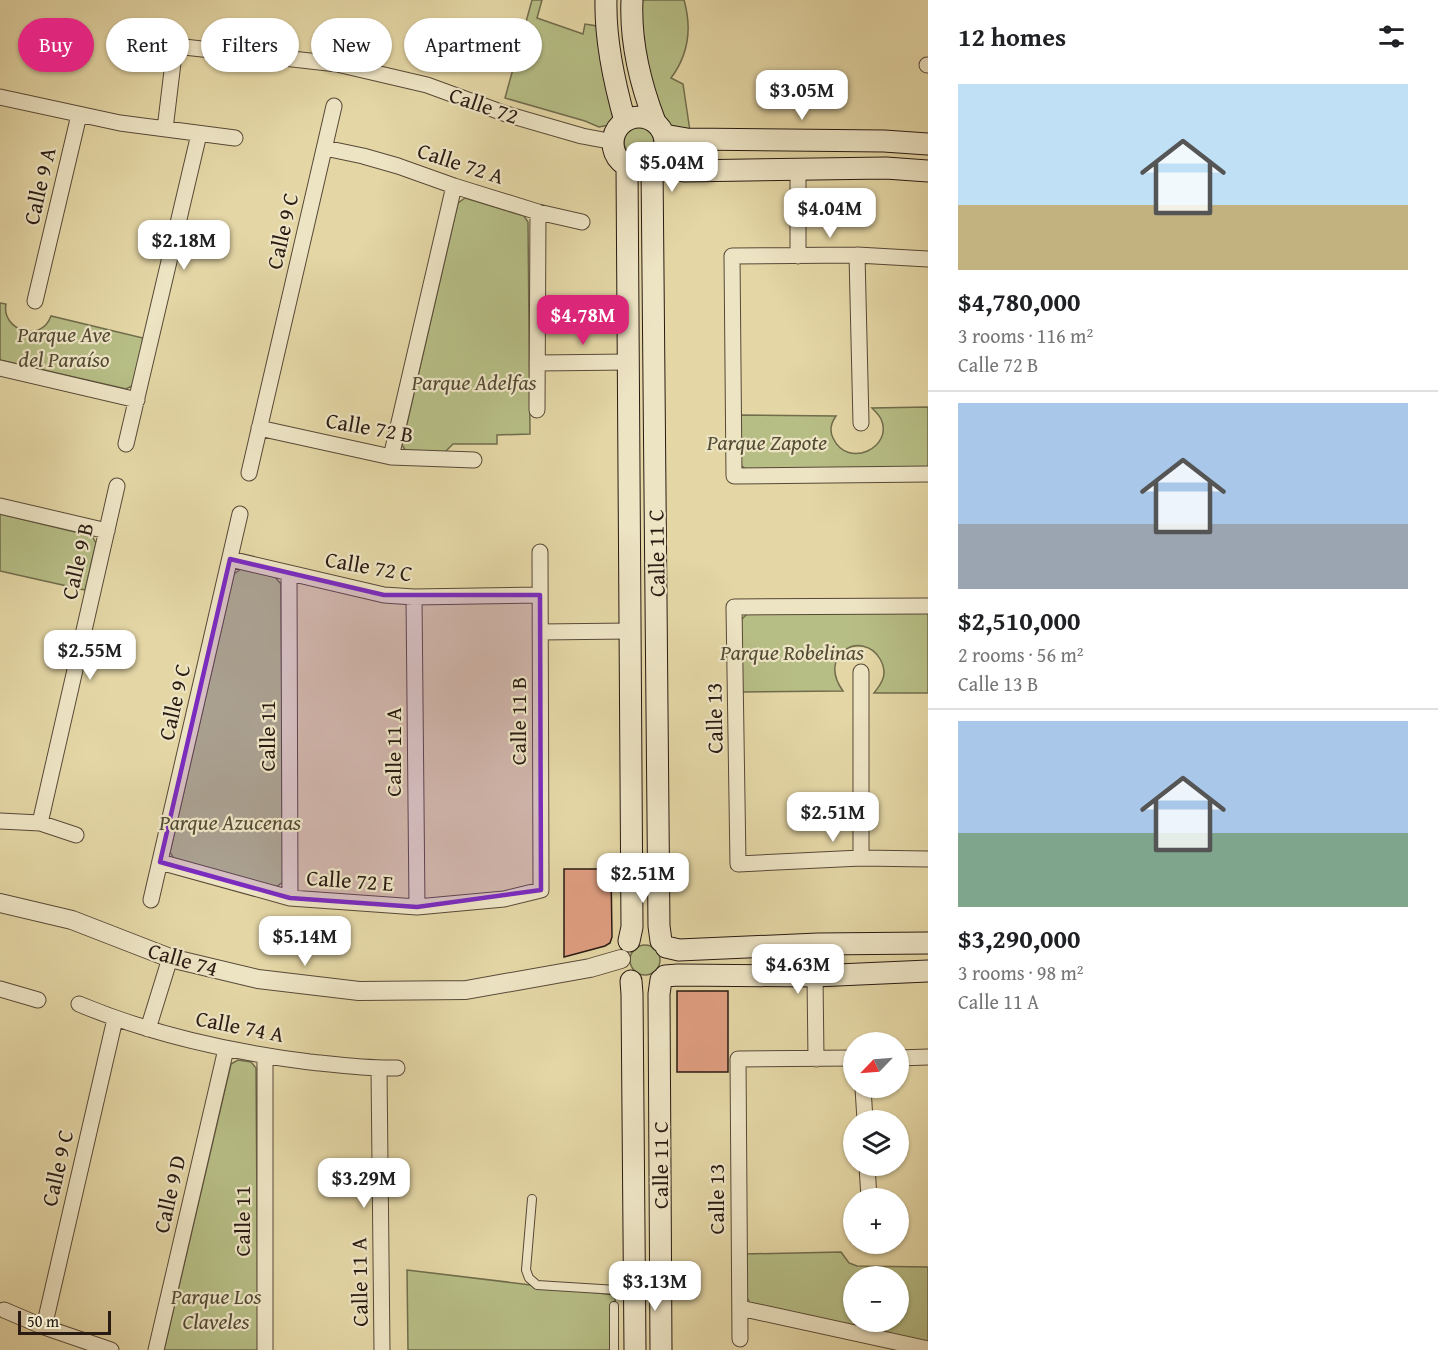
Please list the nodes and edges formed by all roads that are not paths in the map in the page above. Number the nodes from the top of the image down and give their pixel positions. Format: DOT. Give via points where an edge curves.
graph roads {
  1 [pos="606,8"];
  2 [pos="632,8"];
  3 [pos="0,97"];
  4 [pos="334,106"];
  5 [pos="79,115"];
  6 [pos="625,121"];
  7 [pos="165,129"];
  8 [pos="659,129"];
  9 [pos="199,134"];
  10 [pos="235,138"];
  11 [pos="757,140"];
  12 [pos="614,142"];
  13 [pos="928,144"];
  14 [pos="325,148"];
  15 [pos="655,163"];
  16 [pos="627,166"];
  17 [pos="798,169"];
  18 [pos="746,170"];
  19 [pos="928,171"];
  20 [pos="454,186"];
  21 [pos="538,212"];
  22 [pos="582,222"];
  23 [pos="653,232"];
  24 [pos="628,233"];
  25 [pos="857,255"];
  26 [pos="798,256"];
  27 [pos="928,259"];
  28 [pos="35,301"];
  29 [pos="629,362"];
  30 [pos="537,363"];
  31 [pos="0,368"];
  32 [pos="137,400"];
  33 [pos="537,410"];
  34 [pos="861,423"];
  35 [pos="260,428"];
  36 [pos="126,444"];
  37 [pos="391,457"];
  38 [pos="474,460"];
  39 [pos="249,473"];
  40 [pos="928,474"];
  41 [pos="117,486"];
  42 [pos="0,506"];
  43 [pos="240,514"];
  44 [pos="655,516"];
  45 [pos="630,517"];
  46 [pos="107,531"];
  47 [pos="656,541"];
  48 [pos="630,542"];
  49 [pos="540,552"];
  50 [pos="230,560"];
  51 [pos="656,569"];
  52 [pos="630,570"];
  53 [pos="289,574"];
  54 [pos="540,595"];
  55 [pos="414,597"];
  56 [pos="928,606"];
  57 [pos="630,631"];
  58 [pos="540,632"];
  59 [pos="861,672"];
  60 [pos="0,821"];
  61 [pos="40,823"];
  62 [pos="76,834"];
  63 [pos="861,858"];
  64 [pos="928,859"];
  65 [pos="160,862"];
  66 [pos="632,876"];
  67 [pos="658,879"];
  68 [pos="541,890"];
  69 [pos="290,898"];
  70 [pos="151,900"];
  71 [pos="0,903"];
  72 [pos="417,907"];
  73 [pos="928,943"];
  74 [pos="663,944"];
  75 [pos="769,947"];
  76 [pos="625,950"];
  77 [pos="703,950"];
  78 [pos="170,958"];
  79 [pos="928,971"];
  80 [pos="703,975"];
  81 [pos="770,976"];
  82 [pos="815,976"];
  83 [pos="663,978"];
  84 [pos="631,981"];
  85 [pos="0,990"];
  86 [pos="38,1000"];
  87 [pos="80,1004"];
  88 [pos="115,1019"];
  89 [pos="148,1029"];
  90 [pos="226,1049"];
  91 [pos="265,1056"];
  92 [pos="928,1057"];
  93 [pos="843,1058"];
  94 [pos="909,1058"];
  95 [pos="816,1059"];
  96 [pos="397,1068"];
  97 [pos="379,1069"];
  98 [pos="633,1146"];
  99 [pos="660,1146"];
  100 [pos="532,1198"];
  101 [pos="661,1286"];
  102 [pos="634,1291"];
  103 [pos="614,1306"];
  104 [pos="740,1308"];
  105 [pos="4,1310"];
  106 [pos="625,1318"];
  107 [pos="44,1327"];
  108 [pos="740,1339"];
  109 [pos="928,1349"];
  110 [pos="111,1350"];
  111 [pos="156,1350"];
  112 [pos="265,1350"];
  113 [pos="382,1350"];
  114 [pos="614,1350"];
  115 [pos="635,1350"];
  116 [pos="661,1350"];
  1 -- 2 [label="main road"];
  1 -- 6 [label="main road" via="610,55"];
  2 -- 8 [label="main road" via="632,34 640,76"];
  3 -- 5 [label="street"];
  4 -- 14 [label="street, Calle 9 C"];
  5 -- 7 [label="street"];
  5 -- 28 [label="street, Calle 9 A"];
  6 -- 8 [label="main road" via="637,117 650,119"];
  6 -- 12 [label="main road"];
  7 -- 9 [label="street"];
  7 -- 12 [label="street, Calle 72" via="175,46 337,64 427,85 506,114"];
  8 -- 11 [label="main road" via="687,139"];
  8 -- 15 [label="main road" via="665,147"];
  9 -- 10 [label="street"];
  9 -- 32 [label="street"];
  11 -- 13 [label="main road"];
  11 -- 18 [label="main road" via="745,155"];
  12 -- 16 [label="main road" via="616,153"];
  14 -- 20 [label="street, Calle 72 A" via="386,162"];
  14 -- 35 [label="street, Calle 9 C"];
  15 -- 16 [label="main road" via="640,168"];
  15 -- 18 [label="main road" via="684,171"];
  15 -- 23 [label="main road, Calle 11 C"];
  16 -- 24 [label="main road, Calle 11 C"];
  17 -- 18 [label="main road"];
  17 -- 19 [label="main road"];
  17 -- 26 [label="street"];
  20 -- 21 [label="street, Calle 72 A"];
  20 -- 37 [label="street"];
  21 -- 22 [label="street, Calle 72 A"];
  21 -- 30 [label="street"];
  23 -- 24 [label="main road"];
  23 -- 44 [label="main road, Calle 11 C"];
  24 -- 29 [label="main road, Calle 11 C"];
  25 -- 26 [label="street"];
  25 -- 27 [label="street"];
  25 -- 34 [label="street"];
  26 -- 40 [label="street" via="732,256 734,476"];
  29 -- 30 [label="street"];
  29 -- 45 [label="main road, Calle 11 C"];
  30 -- 33 [label="street"];
  31 -- 32 [label="street"];
  32 -- 36 [label="street"];
  35 -- 37 [label="street, Calle 72 B"];
  35 -- 39 [label="street, Calle 9 C"];
  37 -- 38 [label="street, Calle 72 B"];
  41 -- 46 [label="street, Calle 9 B"];
  42 -- 46 [label="street"];
  43 -- 50 [label="street, Calle 9 C"];
  44 -- 45 [label="main road"];
  44 -- 47 [label="main road, Calle 11 C"];
  45 -- 48 [label="main road, Calle 11 C"];
  46 -- 61 [label="street, Calle 9 B"];
  47 -- 48 [label="main road"];
  47 -- 51 [label="main road, Calle 11 C"];
  48 -- 52 [label="main road, Calle 11 C"];
  49 -- 54 [label="street, Calle 11 B"];
  50 -- 53 [label="street, Calle 72 C"];
  50 -- 65 [label="street, Calle 9 C"];
  51 -- 52 [label="main road"];
  51 -- 67 [label="main road, Calle 11 C"];
  52 -- 57 [label="main road, Calle 11 C"];
  53 -- 55 [label="street, Calle 72 C" via="384,595"];
  53 -- 69 [label="street, Calle 11"];
  54 -- 55 [label="street, Calle 72 C"];
  54 -- 58 [label="street, Calle 11 B"];
  55 -- 72 [label="street, Calle 11 A"];
  56 -- 63 [label="street, Calle 13" via="734,607 738,864"];
  57 -- 58 [label="street"];
  57 -- 66 [label="main road, Calle 11 C"];
  58 -- 68 [label="street, Calle 11 B"];
  59 -- 63 [label="street"];
  60 -- 61 [label="street"];
  61 -- 62 [label="street"];
  63 -- 64 [label="street"];
  65 -- 69 [label="street, Calle 72 E"];
  65 -- 70 [label="street, Calle 9 C"];
  66 -- 67 [label="main road" via="645,884"];
  66 -- 76 [label="main road, Calle 11 C" via="632,927"];
  67 -- 74 [label="main road, Calle 11 C" via="658,926"];
  68 -- 72 [label="street, Calle 72 E" via="504,899"];
  69 -- 72 [label="street, Calle 72 E"];
  71 -- 78 [label="street, Calle 74" via="72,920"];
  73 -- 75 [label="main road"];
  74 -- 76 [label="main road" via="648,936 635,938"];
  74 -- 77 [label="main road" via="679,950"];
  74 -- 83 [label="main road" via="670,962"];
  75 -- 77 [label="main road"];
  75 -- 81 [label="main road"];
  76 -- 78 [label="street, Calle 74" via="590,968 466,990 359,991 258,979"];
  76 -- 84 [label="main road" via="623,971"];
  77 -- 80 [label="main road"];
  78 -- 89 [label="street"];
  79 -- 82 [label="main road"];
  80 -- 81 [label="main road"];
  80 -- 83 [label="main road"];
  81 -- 82 [label="main road"];
  82 -- 95 [label="street"];
  83 -- 84 [label="main road" via="643,986"];
  83 -- 99 [label="main road, Calle 11 C" via="659,993"];
  84 -- 98 [label="main road, Calle 11 C"];
  85 -- 86 [label="street"];
  87 -- 88 [label="street, Calle 74 A"];
  88 -- 89 [label="street, Calle 74 A"];
  88 -- 107 [label="street, Calle 9 C"];
  89 -- 90 [label="street, Calle 74 A"];
  90 -- 91 [label="street, Calle 74 A"];
  90 -- 111 [label="street, Calle 9 D"];
  91 -- 97 [label="street, Calle 74 A"];
  91 -- 112 [label="street, Calle 11"];
  92 -- 94 [label="street"];
  93 -- 95 [label="street"];
  95 -- 104 [label="street, Calle 13" via="738,1059"];
  96 -- 97 [label="street, Calle 74 A"];
  97 -- 113 [label="street, Calle 11 A"];
  98 -- 99 [label="main road" via="647,1140"];
  98 -- 102 [label="main road, Calle 11 C"];
  99 -- 101 [label="main road, Calle 11 C"];
  100 -- 102 [label="lane" via="526,1270 529,1278 537,1285"];
  101 -- 102 [label="main road" via="655,1292"];
  101 -- 116 [label="main road, Calle 11 C"];
  102 -- 106 [label="main road, Calle 11 C"];
  103 -- 106 [label="lane"];
  104 -- 108 [label="street, Calle 13"];
  104 -- 109 [label="street"];
  105 -- 107 [label="street"];
  106 -- 114 [label="lane"];
  106 -- 115 [label="main road, Calle 11 C"];
  107 -- 110 [label="street"];
}
